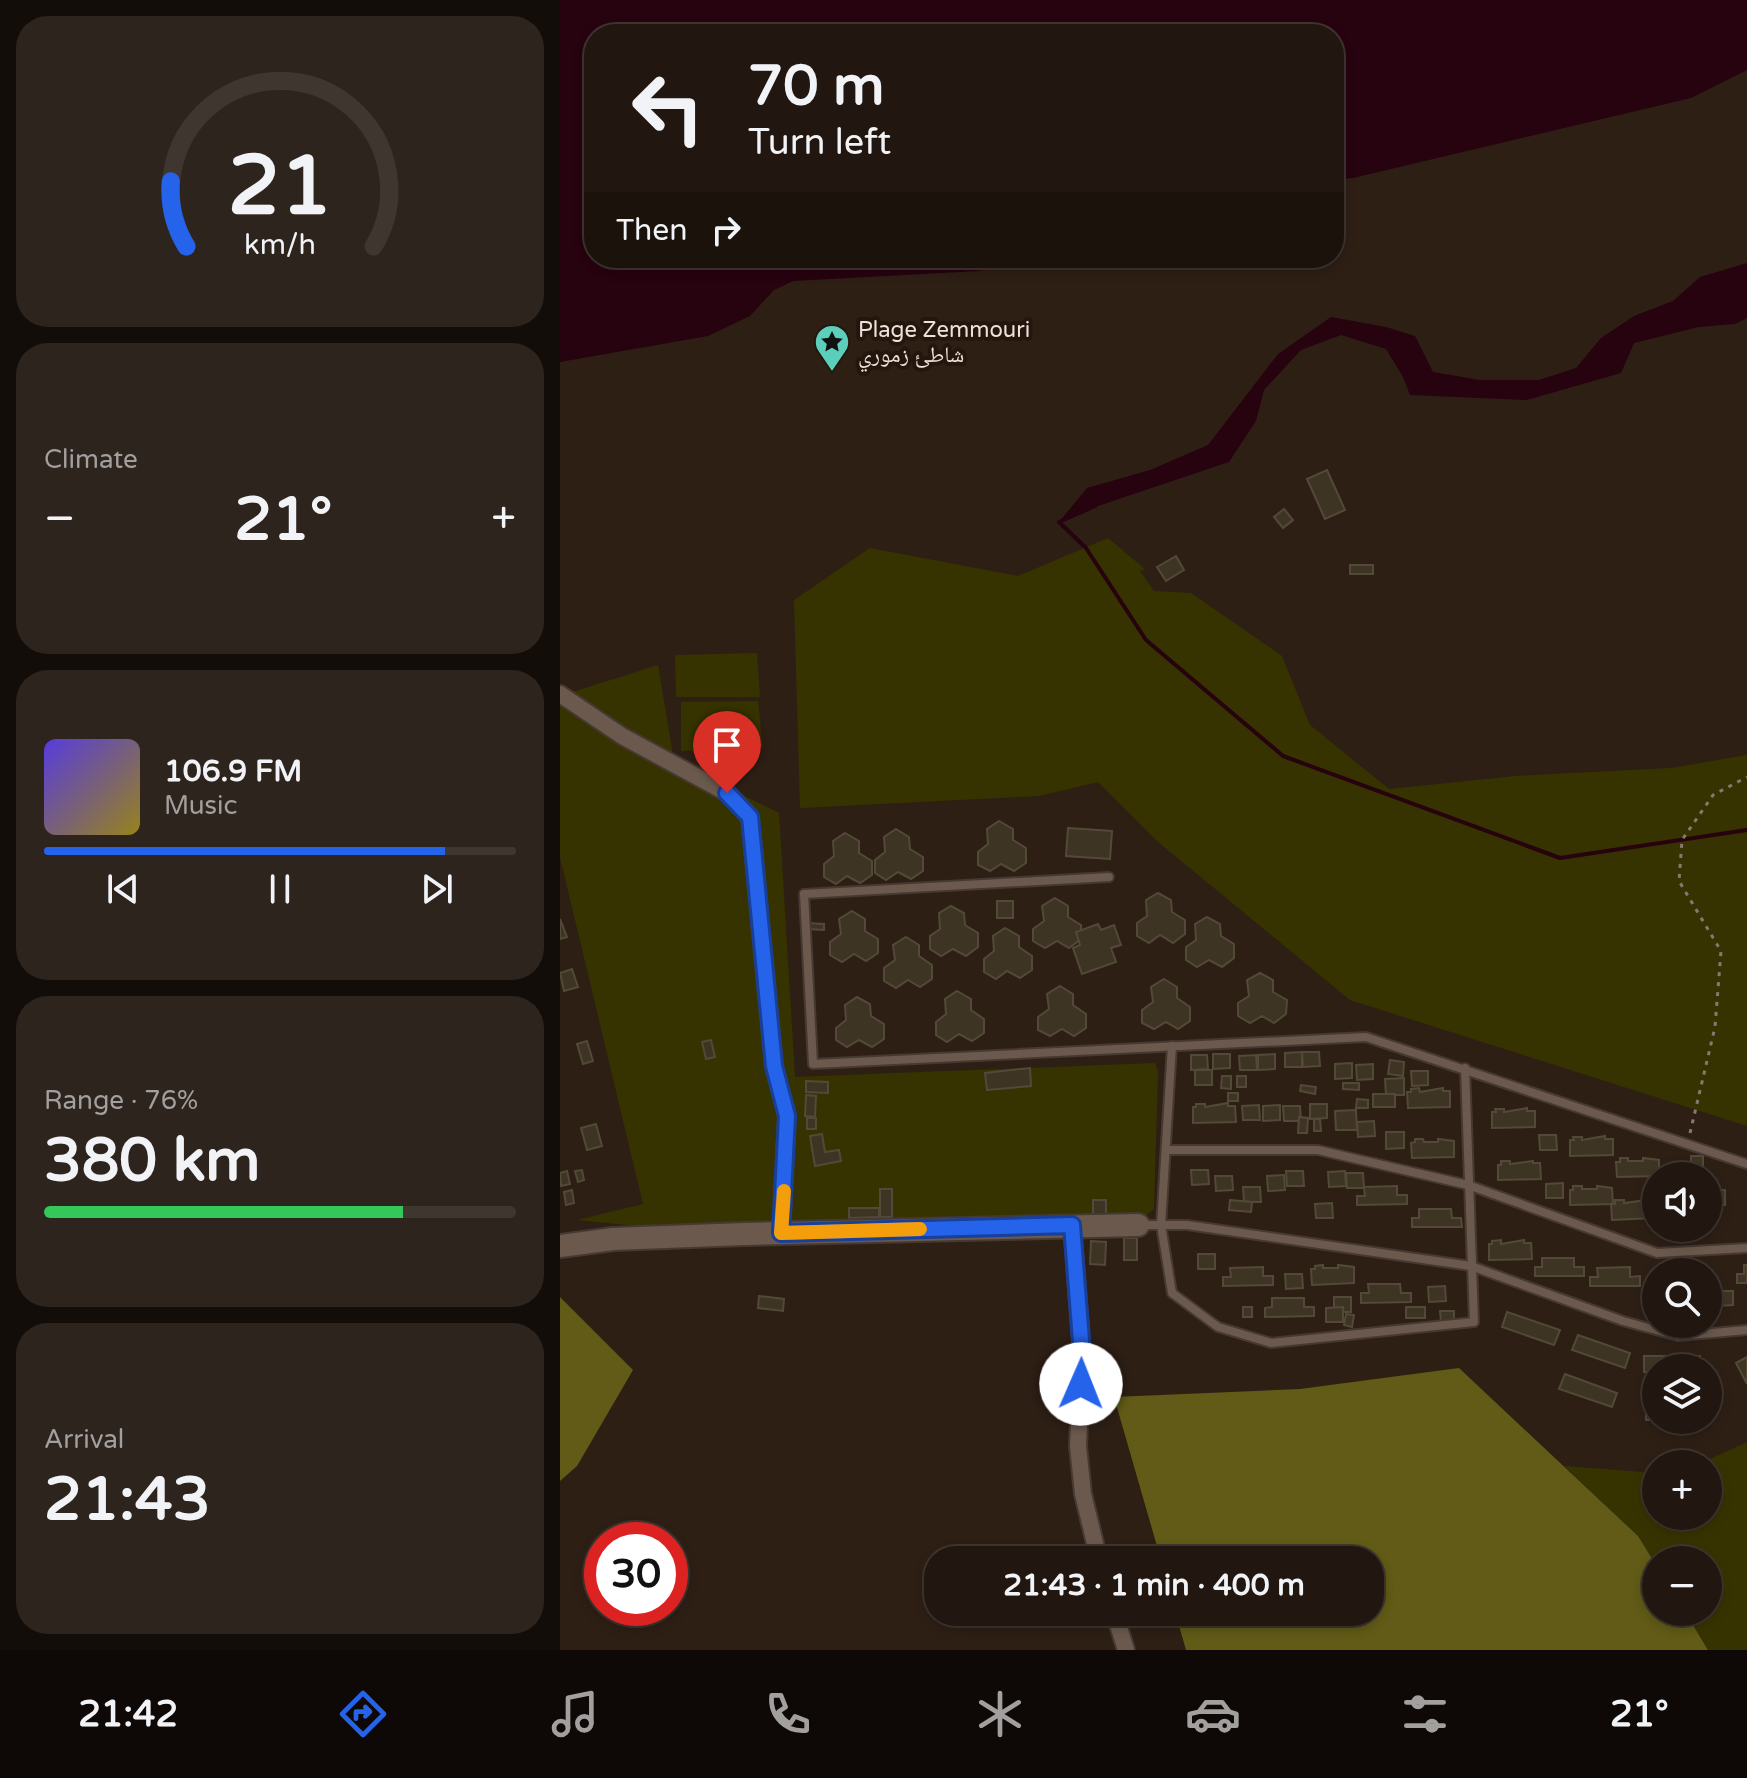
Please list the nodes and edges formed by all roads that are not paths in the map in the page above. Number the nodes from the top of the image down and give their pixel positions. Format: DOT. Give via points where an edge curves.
graph roads {
  1 [pos="560,694"];
  2 [pos="1109,877"];
  3 [pos="1172,1046"];
  4 [pos="1465,1068"];
  5 [pos="1167,1150"];
  6 [pos="1747,1164"];
  7 [pos="1468,1185"];
  8 [pos="1072,1225"];
  9 [pos="1138,1225"];
  10 [pos="1161,1225"];
  11 [pos="781,1233"];
  12 [pos="560,1246"];
  13 [pos="1747,1248"];
  14 [pos="1471,1266"];
  15 [pos="1747,1330"];
  16 [pos="1096,1546"];
  17 [pos="1118,1626"];
  18 [pos="1126,1650"];
  1 -- 11 [label="street" via="622,736 727,793 750,817 774,1066 787,1116"];
  2 -- 3 [label="lane" via="804,894 813,1064"];
  3 -- 4 [label="lane" via="1366,1037"];
  3 -- 5 [label="lane"];
  4 -- 6 [label="lane"];
  4 -- 7 [label="lane"];
  5 -- 7 [label="lane" via="1318,1150"];
  5 -- 10 [label="lane"];
  7 -- 13 [label="lane" via="1657,1253"];
  7 -- 14 [label="lane"];
  8 -- 9 [label="street"];
  8 -- 11 [label="street"];
  8 -- 16 [label="street" via="1082,1353 1078,1446"];
  9 -- 10 [label="lane"];
  10 -- 14 [label="lane"];
  10 -- 14 [label="lane" via="1172,1293 1218,1327 1271,1343 1474,1322"];
  11 -- 12 [label="street"];
  14 -- 15 [label="lane" via="1678,1336"];
  17 -- 18 [label="street"];
}
